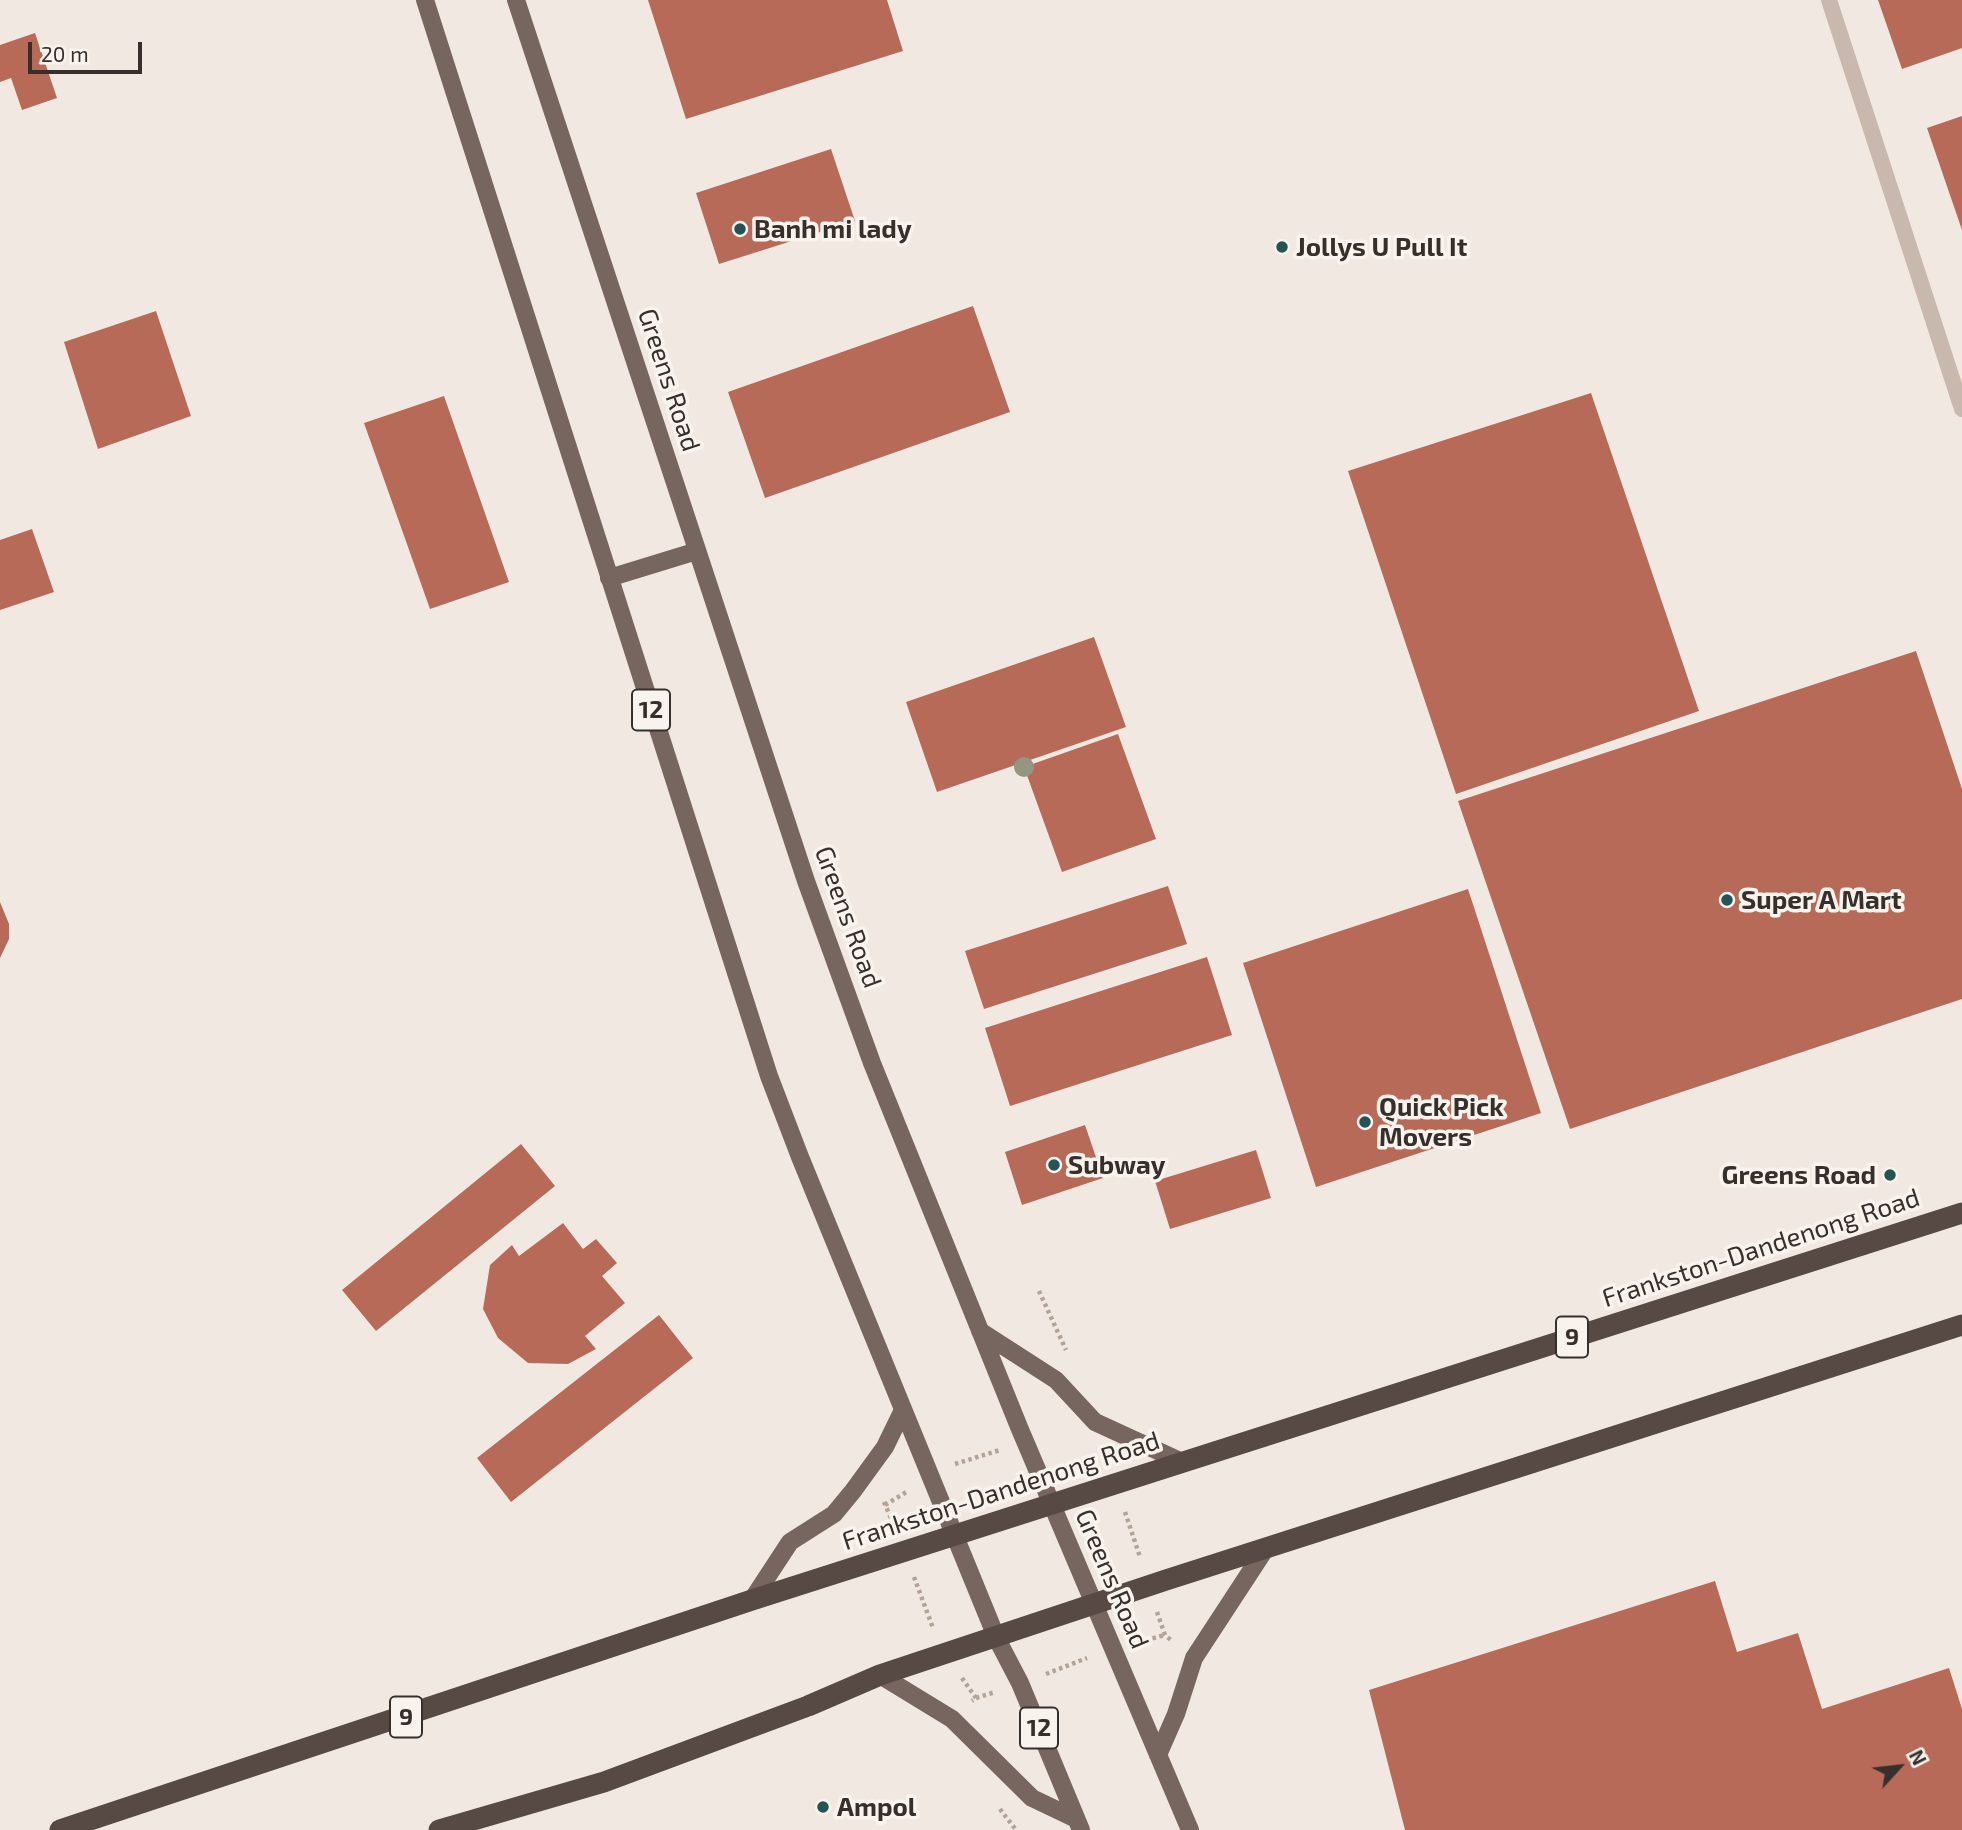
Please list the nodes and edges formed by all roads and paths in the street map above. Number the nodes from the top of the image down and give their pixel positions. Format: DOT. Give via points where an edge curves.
graph roads {
  1 [pos="425,0"];
  2 [pos="516,0"];
  3 [pos="1829,0"];
  4 [pos="1962,409"];
  5 [pos="697,551"];
  6 [pos="609,578"];
  7 [pos="1962,1213"];
  8 [pos="1962,1325"];
  9 [pos="980,1331"];
  10 [pos="903,1410"];
  11 [pos="1182,1462"];
  12 [pos="1053,1505"];
  13 [pos="955,1536"];
  14 [pos="1264,1551"];
  15 [pos="752,1601"];
  16 [pos="1095,1605"];
  17 [pos="1165,1635"];
  18 [pos="997,1639"];
  19 [pos="1113,1649"];
  20 [pos="880,1675"];
  21 [pos="1020,1683"];
  22 [pos="976,1698"];
  23 [pos="1158,1755"];
  24 [pos="1079,1825"];
  25 [pos="60,1830"];
  26 [pos="439,1830"];
  27 [pos="1190,1830"];
  1 -- 6 [label="main road, 12"];
  2 -- 5 [label="main road, Greens Road"];
  3 -- 4 [label="lane"];
  5 -- 6 [label="main road"];
  5 -- 9 [label="main road, Greens Road" via="806,881 872,1063"];
  6 -- 10 [label="main road, 12" via="769,1076"];
  7 -- 11 [label="highway, Frankston-Dandenong Road / 9"];
  8 -- 14 [label="highway"];
  9 -- 11 [label="main road" via="1056,1380 1096,1422"];
  9 -- 12 [label="main road, Greens Road"];
  10 -- 13 [label="main road, 12"];
  10 -- 15 [label="main road" via="885,1447 853,1491 834,1514 790,1542"];
  11 -- 12 [label="highway, Frankston-Dandenong Road / 9"];
  12 -- 13 [label="highway, Frankston-Dandenong Road / 9"];
  12 -- 16 [label="main road, Greens Road"];
  13 -- 15 [label="highway, Frankston-Dandenong Road / 9"];
  13 -- 18 [label="main road, 12"];
  14 -- 16 [label="highway"];
  14 -- 23 [label="main road" via="1194,1658"];
  15 -- 25 [label="highway, Frankston-Dandenong Road / 9"];
  16 -- 18 [label="highway"];
  16 -- 19 [label="main road, Greens Road"];
  17 -- 19 [label="path"];
  18 -- 20 [label="highway"];
  18 -- 21 [label="main road, 12"];
  19 -- 21 [label="path"];
  19 -- 23 [label="main road, Greens Road"];
  20 -- 24 [label="main road" via="952,1719 1032,1798"];
  20 -- 26 [label="highway" via="604,1782"];
  21 -- 22 [label="path"];
  21 -- 24 [label="main road, 12"];
  23 -- 27 [label="main road, Greens Road"];
}
